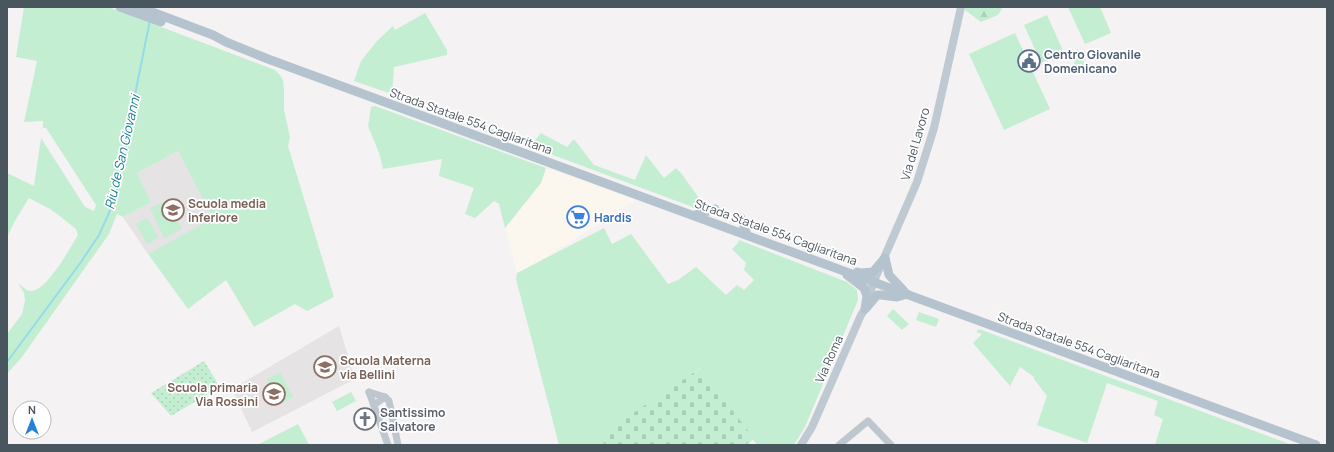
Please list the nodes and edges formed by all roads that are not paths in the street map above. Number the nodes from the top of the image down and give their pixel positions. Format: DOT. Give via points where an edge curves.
graph roads {
  1 [pos="120,7"];
  2 [pos="961,7"];
  3 [pos="134,9"];
  4 [pos="715,209"];
  5 [pos="695,215"];
  6 [pos="741,218"];
  7 [pos="747,235"];
  8 [pos="885,258"];
  9 [pos="838,268"];
  10 [pos="874,281"];
  11 [pos="908,294"];
  12 [pos="865,309"];
  13 [pos="385,397"];
  14 [pos="374,405"];
  15 [pos="388,445"];
  16 [pos="398,445"];
  17 [pos="801,445"];
  18 [pos="839,445"];
  19 [pos="890,445"];
  20 [pos="1316,445"];
  1 -- 3 [label="main road, Strada Statale 554 Cagliaritana"];
  2 -- 8 [label="main road, Via del Lavoro" via="931,138 917,182"];
  3 -- 5 [label="main road, Strada Statale 554 Cagliaritana" via="211,40 226,42"];
  4 -- 5 [label="main road"];
  5 -- 7 [label="main road, Strada Statale 554 Cagliaritana"];
  6 -- 7 [label="main road"];
  7 -- 9 [label="main road, Strada Statale 554 Cagliaritana"];
  8 -- 9 [label="main road" via="873,272 861,273"];
  8 -- 10 [label="main road, Via del Lavoro"];
  8 -- 11 [label="main road" via="889,275"];
  9 -- 10 [label="main road, Strada Statale 554 Cagliaritana"];
  9 -- 12 [label="main road" via="864,288 867,296"];
  10 -- 11 [label="main road, Strada Statale 554 Cagliaritana"];
  10 -- 12 [label="main road, Via Roma"];
  11 -- 12 [label="main road" via="897,297 877,296"];
  11 -- 20 [label="main road, Strada Statale 554 Cagliaritana"];
  12 -- 17 [label="main road, Via Roma" via="812,427"];
  13 -- 14 [label="street"];
  13 -- 14 [label="street" via="369,392"];
  13 -- 16 [label="street" via="389,401"];
  14 -- 15 [label="street"];
  18 -- 19 [label="street" via="868,421"];
}
